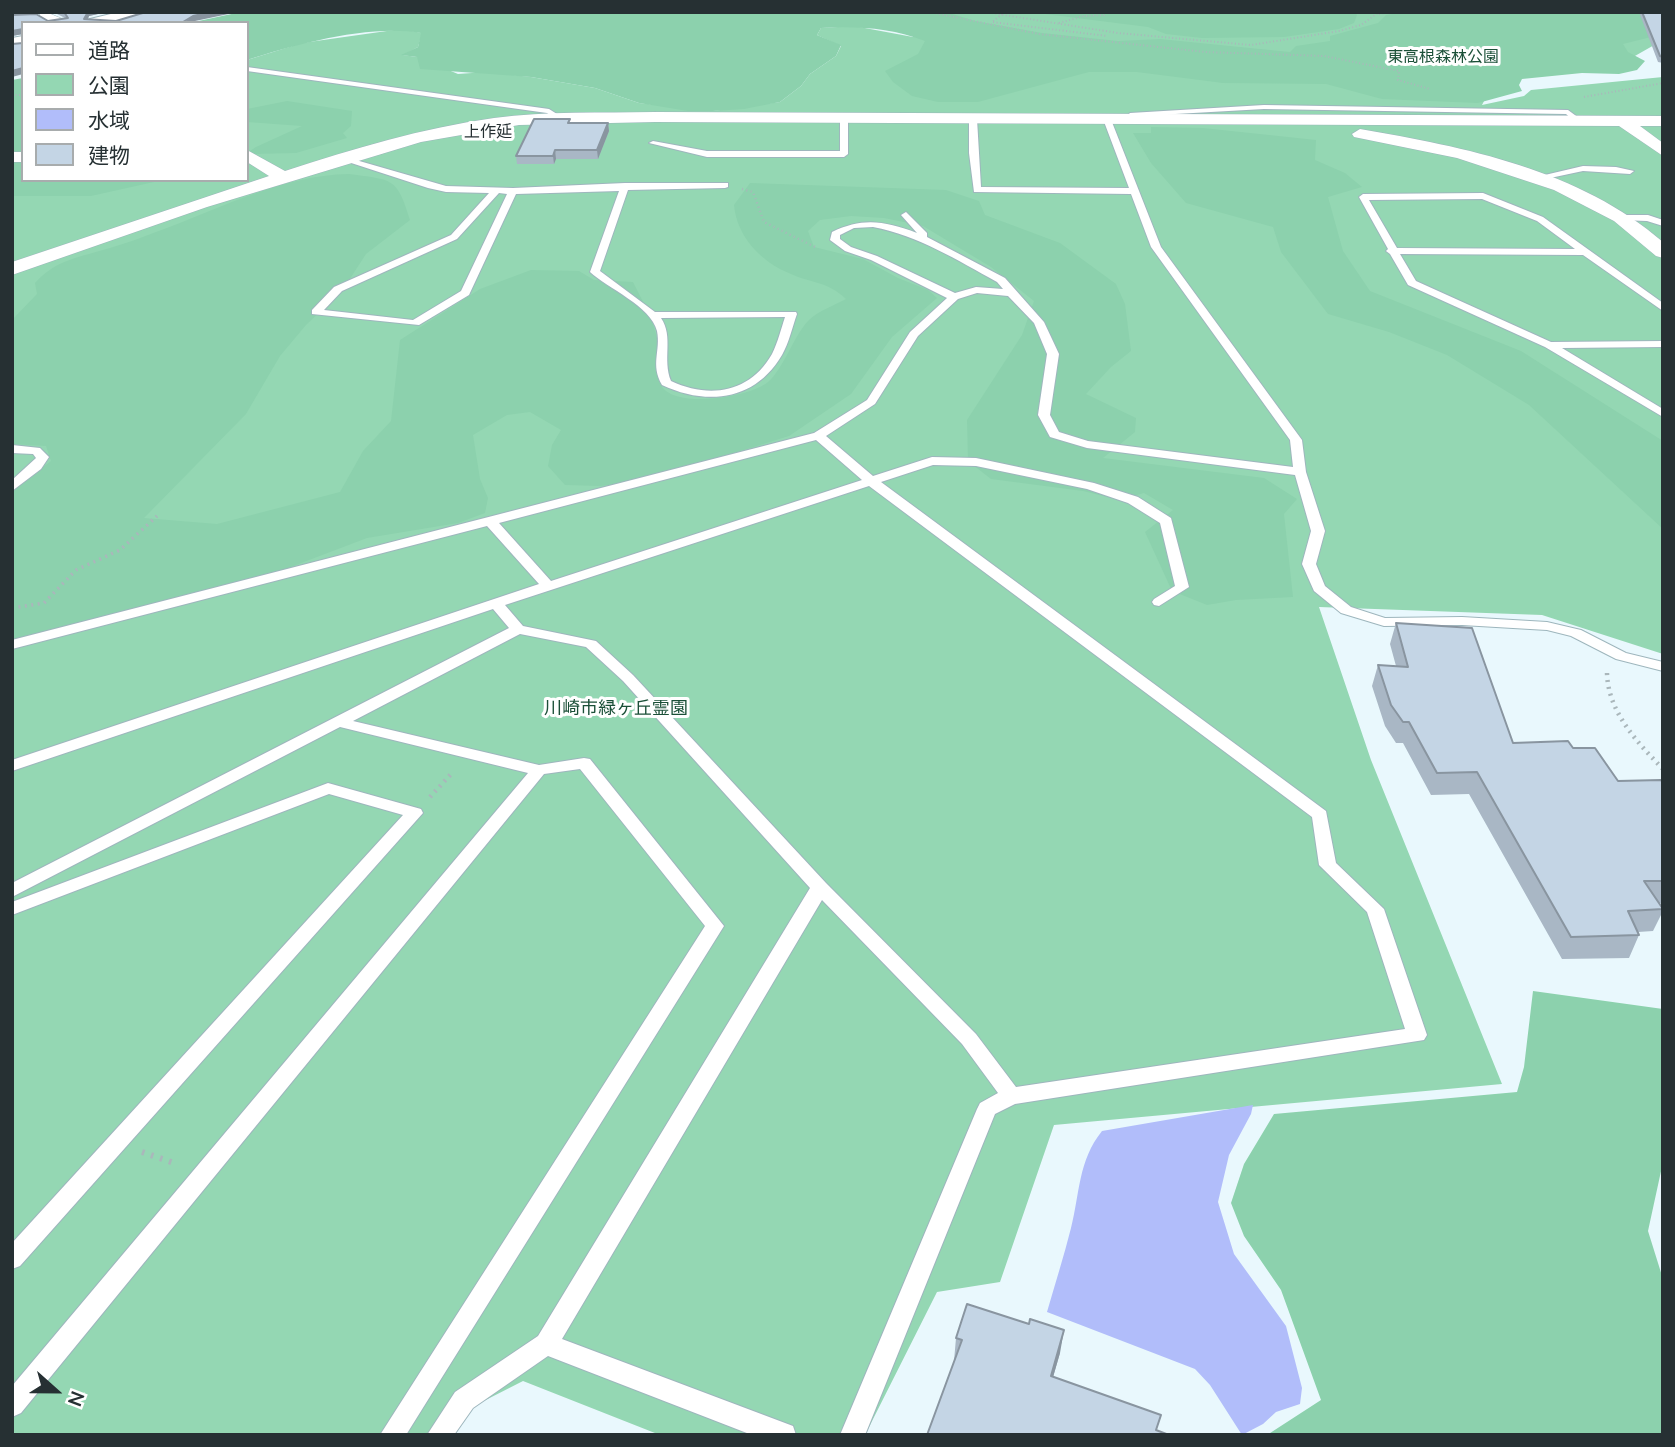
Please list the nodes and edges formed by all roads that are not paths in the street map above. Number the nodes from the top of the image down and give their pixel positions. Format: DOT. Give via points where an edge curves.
graph roads {
  1 [pos="140,12"];
  2 [pos="41,16"];
  3 [pos="55,21"];
  4 [pos="104,21"];
  5 [pos="248,69"];
  6 [pos="1574,116"];
  7 [pos="844,118"];
  8 [pos="973,118"];
  9 [pos="561,119"];
  10 [pos="1107,119"];
  11 [pos="1128,119"];
  12 [pos="1623,121"];
  13 [pos="1663,121"];
  14 [pos="1376,128"];
  15 [pos="653,144"];
  16 [pos="1663,151"];
  17 [pos="248,156"];
  18 [pos="345,158"];
  19 [pos="1630,171"];
  20 [pos="283,177"];
  21 [pos="460,178"];
  22 [pos="1536,178"];
  23 [pos="428,185"];
  24 [pos="724,185"];
  25 [pos="625,186"];
  26 [pos="497,190"];
  27 [pos="513,191"];
  28 [pos="1133,191"];
  29 [pos="906,215"];
  30 [pos="1624,218"];
  31 [pos="1663,223"];
  32 [pos="933,245"];
  33 [pos="1391,251"];
  34 [pos="1663,251"];
  35 [pos="1587,252"];
  36 [pos="12,269"];
  37 [pos="1002,280"];
  38 [pos="976,290"];
  39 [pos="1011,293"];
  40 [pos="954,297"];
  41 [pos="1663,308"];
  42 [pos="654,315"];
  43 [pos="1663,344"];
  44 [pos="1549,345"];
  45 [pos="1663,414"];
  46 [pos="818,436"];
  47 [pos="12,449"];
  48 [pos="1300,472"];
  49 [pos="870,480"];
  50 [pos="12,487"];
  51 [pos="490,521"];
  52 [pos="548,586"];
  53 [pos="1159,602"];
  54 [pos="496,603"];
  55 [pos="518,629"];
  56 [pos="12,645"];
  57 [pos="1663,667"];
  58 [pos="338,722"];
  59 [pos="12,766"];
  60 [pos="539,770"];
  61 [pos="820,887"];
  62 [pos="12,891"];
  63 [pos="12,909"];
  64 [pos="1011,1096"];
  65 [pos="12,1259"];
  66 [pos="546,1344"];
  67 [pos="12,1405"];
  68 [pos="392,1435"];
  69 [pos="439,1435"];
  70 [pos="785,1435"];
  71 [pos="852,1435"];
  1 -- 4 [label="street"];
  2 -- 3 [label="street"];
  5 -- 9 [label="lane" via="549,111"];
  6 -- 11 [label="lane" via="1264,107 1140,114"];
  6 -- 12 [label="street"];
  6 -- 14 [label="street"];
  7 -- 8 [label="street"];
  7 -- 9 [label="street"];
  7 -- 15 [label="lane" via="844,154 707,154"];
  8 -- 10 [label="street"];
  8 -- 28 [label="lane" via="977,190"];
  9 -- 18 [label="street" via="476,125"];
  10 -- 11 [label="street"];
  10 -- 28 [label="lane"];
  11 -- 14 [label="street" via="1269,120"];
  12 -- 13 [label="street"];
  12 -- 16 [label="street"];
  14 -- 22 [label="street"];
  17 -- 20 [label="street"];
  18 -- 20 [label="street"];
  18 -- 23 [label="lane"];
  19 -- 22 [label="lane" via="1579,167"];
  20 -- 36 [label="street"];
  21 -- 23 [label="lane"];
  22 -- 30 [label="street"];
  23 -- 26 [label="lane"];
  24 -- 25 [label="lane"];
  25 -- 27 [label="lane"];
  25 -- 42 [label="lane" via="595,272"];
  26 -- 27 [label="lane"];
  26 -- 27 [label="lane" via="454,237 338,289 316,312 415,323 465,293"];
  28 -- 48 [label="lane" via="1156,247 1296,440"];
  29 -- 32 [label="lane"];
  30 -- 31 [label="lane"];
  30 -- 34 [label="street"];
  32 -- 37 [label="lane"];
  32 -- 40 [label="lane" via="903,229 880,224 848,227 834,238 848,249"];
  33 -- 35 [label="lane"];
  33 -- 35 [label="lane" via="1363,197 1483,196 1540,219"];
  33 -- 44 [label="lane" via="1412,283"];
  35 -- 41 [label="lane"];
  37 -- 38 [label="lane"];
  37 -- 39 [label="lane"];
  38 -- 39 [label="lane"];
  38 -- 40 [label="lane"];
  39 -- 48 [label="lane" via="1039,322 1053,354 1044,415 1054,434 1087,444"];
  40 -- 46 [label="lane" via="914,334 871,402"];
  42 -- 42 [label="lane" via="663,331 659,356 666,383 683,393 704,396 746,388 775,356 792,314"];
  43 -- 44 [label="lane"];
  44 -- 45 [label="lane"];
  46 -- 49 [label="lane"];
  46 -- 51 [label="lane"];
  47 -- 50 [label="lane" via="36,451 43,457"];
  48 -- 57 [label="lane" via="1318,531 1309,564 1319,588 1346,610 1384,622 1547,626 1576,633 1621,656"];
  49 -- 52 [label="lane"];
  49 -- 53 [label="lane" via="932,461 976,462 1133,500 1166,521 1182,587"];
  49 -- 64 [label="lane" via="1320,815 1328,864 1375,909 1417,1035"];
  51 -- 52 [label="lane"];
  51 -- 56 [label="lane"];
  52 -- 54 [label="lane"];
  54 -- 55 [label="lane"];
  54 -- 59 [label="lane"];
  55 -- 58 [label="lane"];
  55 -- 61 [label="lane" via="591,644"];
  58 -- 60 [label="lane"];
  58 -- 62 [label="lane"];
  60 -- 67 [label="lane"];
  60 -- 68 [label="lane" via="584,762 715,926"];
  61 -- 64 [label="lane" via="969,1039"];
  61 -- 66 [label="lane"];
  63 -- 65 [label="lane" via="328,788 415,813"];
  64 -- 71 [label="lane" via="987,1109"];
  66 -- 69 [label="lane" via="464,1400"];
  66 -- 70 [label="lane"];
}
